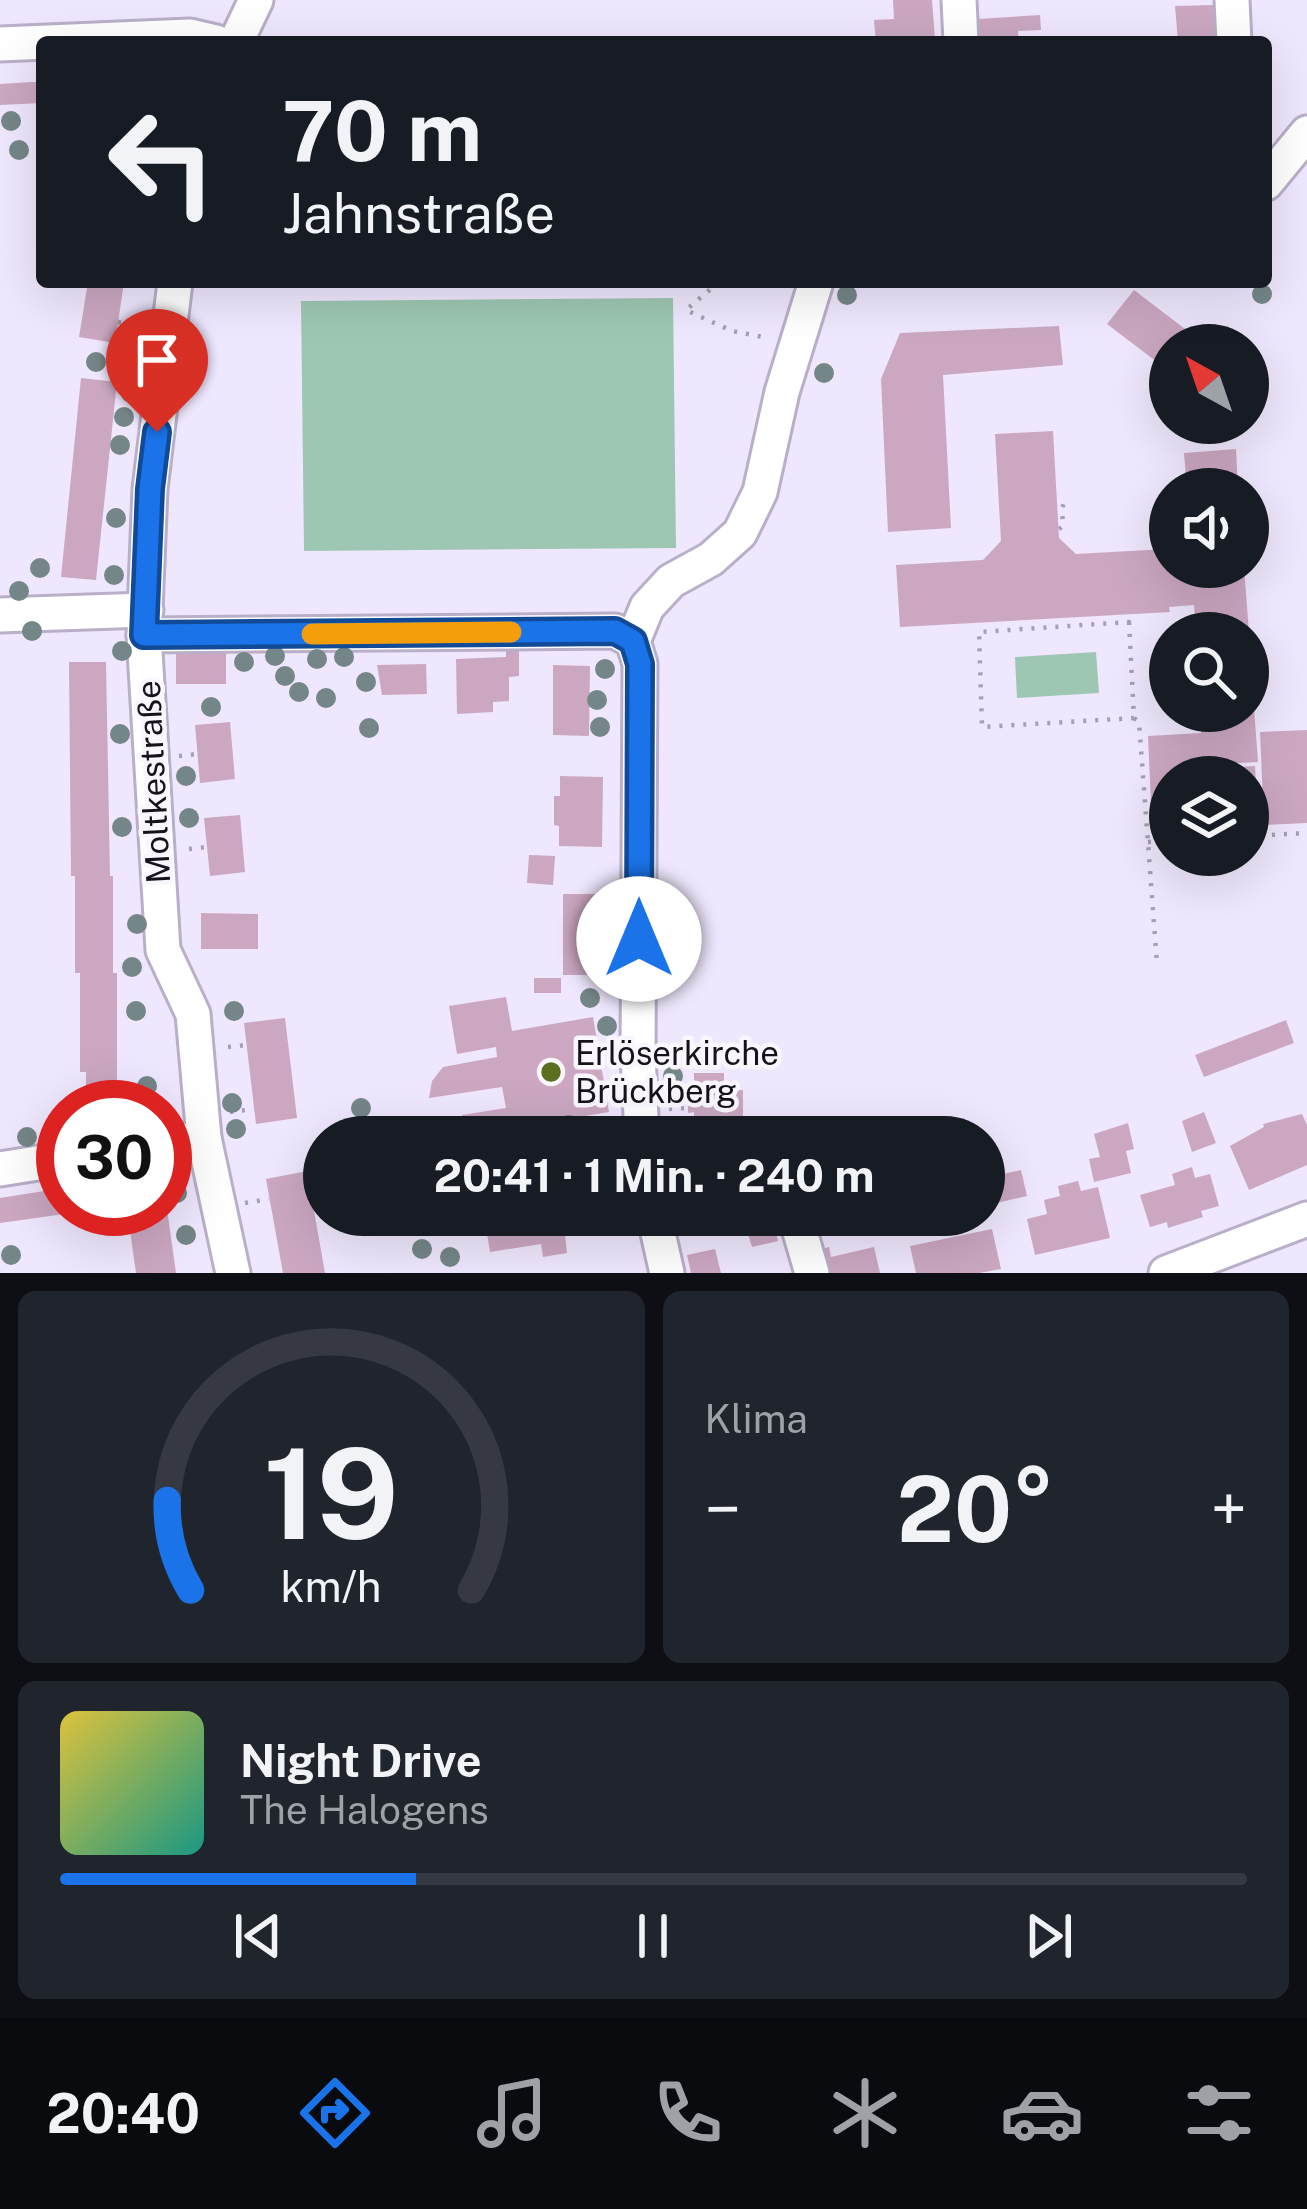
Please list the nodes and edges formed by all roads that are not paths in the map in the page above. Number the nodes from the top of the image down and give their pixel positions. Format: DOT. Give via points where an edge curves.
graph roads {
  1 [pos="256,0"];
  2 [pos="958,0"];
  3 [pos="1232,0"];
  4 [pos="239,36"];
  5 [pos="961,36"];
  6 [pos="1234,36"];
  7 [pos="36,42"];
  8 [pos="0,44"];
  9 [pos="1307,133"];
  10 [pos="1272,169"];
  11 [pos="174,288"];
  12 [pos="814,288"];
  13 [pos="0,615"];
  14 [pos="145,622"];
  15 [pos="633,641"];
  16 [pos="641,1116"];
  17 [pos="204,1138"];
  18 [pos="192,1140"];
  19 [pos="36,1163"];
  20 [pos="0,1169"];
  21 [pos="1307,1219"];
  22 [pos="659,1236"];
  23 [pos="801,1236"];
  24 [pos="233,1273"];
  25 [pos="667,1273"];
  26 [pos="812,1273"];
  27 [pos="1166,1273"];
  1 -- 4 [label="street"];
  2 -- 5 [label="street"];
  3 -- 6 [label="street"];
  7 -- 8 [label="street"];
  9 -- 10 [label="street"];
  11 -- 14 [label="street, Moltkestraße" via="150,489"];
  12 -- 15 [label="street" via="760,492 740,533 671,581 647,607"];
  13 -- 14 [label="street"];
  14 -- 15 [label="street" via="615,631"];
  14 -- 17 [label="street, Moltkestraße" via="163,950 193,1015"];
  15 -- 16 [label="street" via="640,664"];
  17 -- 18 [label="street"];
  17 -- 24 [label="street, Moltkestraße"];
  19 -- 20 [label="street"];
  21 -- 27 [label="street"];
  22 -- 25 [label="street"];
  23 -- 26 [label="street"];
}
